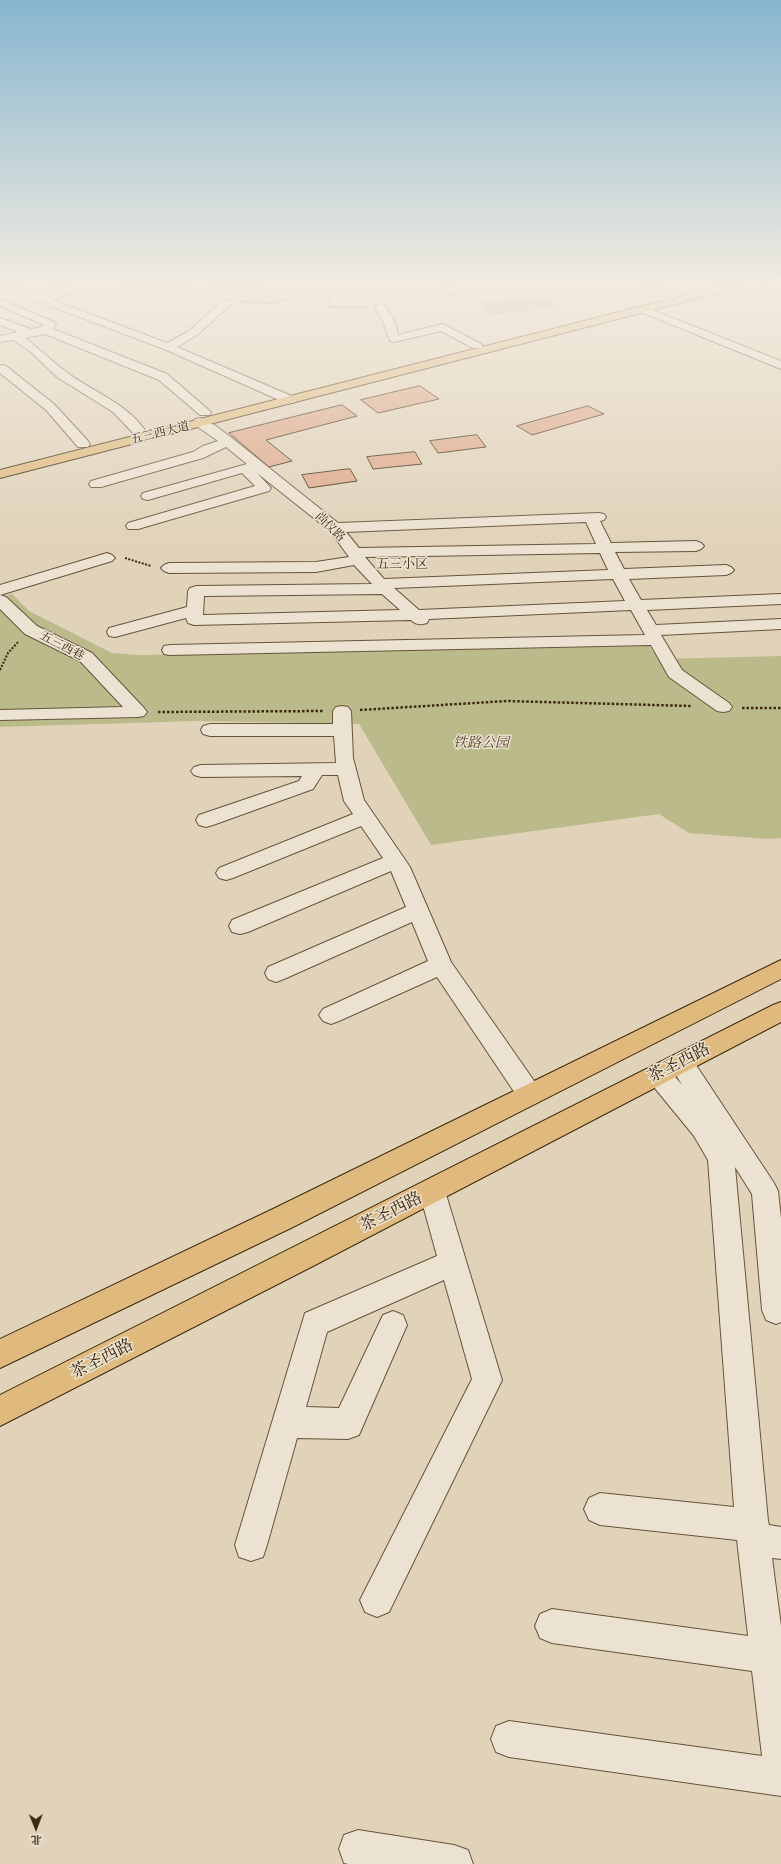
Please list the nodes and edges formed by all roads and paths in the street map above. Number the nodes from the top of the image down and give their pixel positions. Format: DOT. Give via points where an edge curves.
graph roads {
  1 [pos="6,372"];
  2 [pos="59,372"];
  3 [pos="151,372"];
  4 [pos="227,372"];
  5 [pos="366,372"];
  6 [pos="401,372"];
  7 [pos="276,393"];
  8 [pos="290,400"];
  9 [pos="202,417"];
  10 [pos="138,430"];
  11 [pos="228,442"];
  12 [pos="84,444"];
  13 [pos="248,464"];
  14 [pos="0,466"];
  15 [pos="0,474"];
  16 [pos="96,484"];
  17 [pos="148,496"];
  18 [pos="133,526"];
  19 [pos="335,528"];
  20 [pos="696,546"];
  21 [pos="605,549"];
  22 [pos="357,557"];
  23 [pos="107,558"];
  24 [pos="169,568"];
  25 [pos="726,570"];
  26 [pos="618,574"];
  27 [pos="383,586"];
  28 [pos="0,590"];
  29 [pos="781,599"];
  30 [pos="0,600"];
  31 [pos="636,605"];
  32 [pos="195,610"];
  33 [pos="416,615"];
  34 [pos="781,624"];
  35 [pos="31,630"];
  36 [pos="115,632"];
  37 [pos="653,635"];
  38 [pos="446,644"];
  39 [pos="170,650"];
  40 [pos="0,670"];
  41 [pos="722,707"];
  42 [pos="781,708"];
  43 [pos="138,712"];
  44 [pos="0,715"];
  45 [pos="342,721"];
  46 [pos="210,730"];
  47 [pos="316,769"];
  48 [pos="347,769"];
  49 [pos="201,770"];
  50 [pos="365,817"];
  51 [pos="206,820"];
  52 [pos="396,861"];
  53 [pos="226,873"];
  54 [pos="418,910"];
  55 [pos="240,926"];
  56 [pos="441,965"];
  57 [pos="781,969"];
  58 [pos="276,973"];
  59 [pos="781,1011"];
  60 [pos="331,1015"];
  61 [pos="670,1068"];
  62 [pos="530,1095"];
  63 [pos="432,1191"];
  64 [pos="452,1262"];
  65 [pos="776,1310"];
  66 [pos="393,1325"];
  67 [pos="0,1354"];
  68 [pos="0,1411"];
  69 [pos="286,1422"];
  70 [pos="600,1509"];
  71 [pos="762,1536"];
  72 [pos="250,1545"];
  73 [pos="377,1600"];
  74 [pos="552,1626"];
  75 [pos="771,1640"];
  76 [pos="778,1714"];
  77 [pos="509,1739"];
  78 [pos="781,1762"];
  79 [pos="781,1777"];
  80 [pos="358,1849"];
  81 [pos="454,1864"];
  1 -- 12 [label="street" via="50,407"];
  2 -- 10 [label="street" via="117,409"];
  3 -- 9 [label="street, 尚仪路" via="164,377"];
  4 -- 7 [label="street"];
  5 -- 7 [label="main road, 五三西大道"];
  6 -- 8 [label="main road, 五三西大道"];
  7 -- 8 [label="street"];
  7 -- 9 [label="main road, 五三西大道"];
  8 -- 9 [label="main road, 五三西大道"];
  9 -- 10 [label="main road, 五三西大道"];
  9 -- 11 [label="street, 尚仪路"];
  9 -- 15 [label="main road, 五三西大道"];
  10 -- 12 [label="main road, 五三西大道"];
  11 -- 13 [label="street, 尚仪路"];
  11 -- 16 [label="street" via="198,455"];
  12 -- 14 [label="main road, 五三西大道"];
  13 -- 17 [label="street"];
  13 -- 18 [label="street" via="264,488"];
  13 -- 19 [label="street, 尚仪路"];
  19 -- 21 [label="street" via="595,518"];
  19 -- 22 [label="street, 尚仪路"];
  20 -- 21 [label="street"];
  21 -- 22 [label="street"];
  21 -- 26 [label="street"];
  22 -- 24 [label="street" via="316,567"];
  22 -- 27 [label="street, 尚仪路"];
  23 -- 24 [label="path" via="119,556 149,566"];
  23 -- 28 [label="street"];
  25 -- 26 [label="street"];
  26 -- 27 [label="street"];
  26 -- 31 [label="street"];
  27 -- 32 [label="street" via="196,591"];
  27 -- 33 [label="street, 尚仪路"];
  29 -- 31 [label="street"];
  30 -- 35 [label="street, 五三西巷"];
  31 -- 33 [label="street"];
  31 -- 37 [label="street"];
  32 -- 33 [label="street" via="194,620"];
  32 -- 36 [label="street"];
  33 -- 38 [label="street, 尚仪路"];
  34 -- 37 [label="street"];
  35 -- 40 [label="path" via="8,653"];
  35 -- 43 [label="street, 五三西巷" via="86,657"];
  37 -- 38 [label="street"];
  37 -- 41 [label="street" via="675,673"];
  38 -- 39 [label="street"];
  41 -- 42 [label="path"];
  41 -- 45 [label="path" via="507,700"];
  43 -- 44 [label="street"];
  43 -- 45 [label="path"];
  45 -- 46 [label="street"];
  45 -- 48 [label="street"];
  47 -- 48 [label="street"];
  47 -- 49 [label="street"];
  47 -- 51 [label="street" via="306,785"];
  48 -- 50 [label="street" via="354,801"];
  50 -- 52 [label="street"];
  50 -- 53 [label="street"];
  52 -- 54 [label="street"];
  52 -- 55 [label="street"];
  54 -- 56 [label="street"];
  54 -- 58 [label="street"];
  56 -- 60 [label="street"];
  56 -- 62 [label="street"];
  57 -- 62 [label="main road"];
  59 -- 61 [label="main road, 茶圣西路"];
  61 -- 63 [label="main road, 茶圣西路"];
  61 -- 65 [label="street" via="765,1190"];
  61 -- 71 [label="street" via="721,1158"];
  62 -- 67 [label="main road" via="284,1218"];
  63 -- 64 [label="street"];
  63 -- 68 [label="main road, 茶圣西路"];
  64 -- 69 [label="street" via="315,1324"];
  64 -- 73 [label="street" via="487,1380"];
  66 -- 69 [label="street" via="348,1424"];
  69 -- 72 [label="street"];
  70 -- 71 [label="street"];
  71 -- 75 [label="street"];
  74 -- 75 [label="street"];
  75 -- 76 [label="street"];
  76 -- 78 [label="street"];
  77 -- 79 [label="street"];
  80 -- 81 [label="street"];
}
